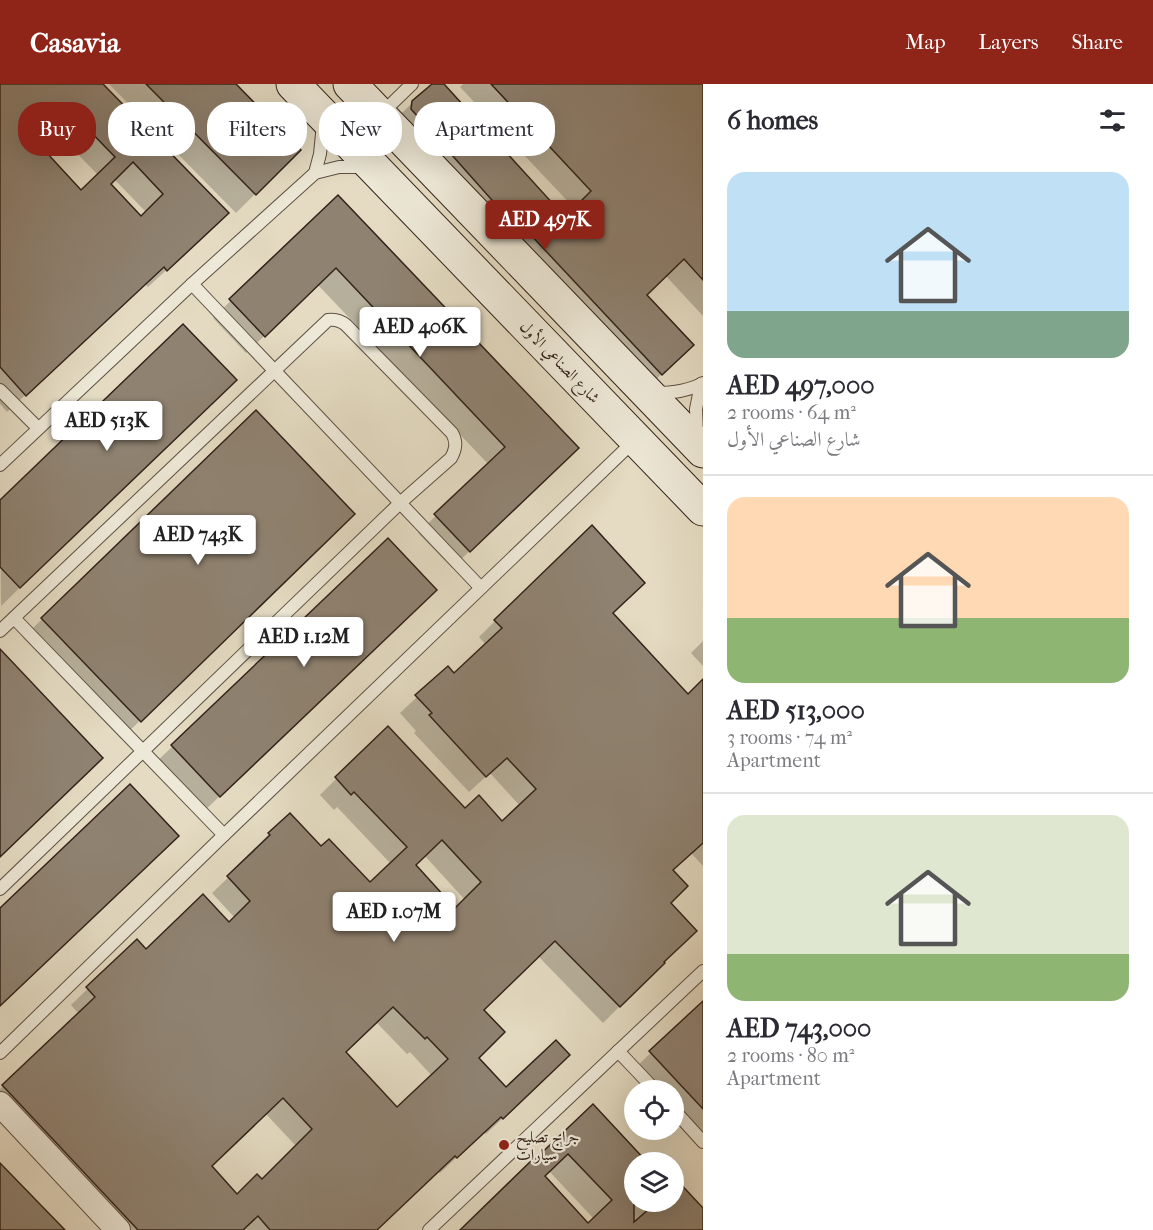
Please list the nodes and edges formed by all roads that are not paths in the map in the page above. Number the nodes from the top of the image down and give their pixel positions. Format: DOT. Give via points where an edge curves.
graph roads {
  1 [pos="293,84"];
  2 [pos="350,84"];
  3 [pos="412,84"];
  4 [pos="367,102"];
  5 [pos="394,102"];
  6 [pos="319,111"];
  7 [pos="402,139"];
  8 [pos="319,156"];
  9 [pos="362,156"];
  10 [pos="376,171"];
  11 [pos="315,173"];
  12 [pos="192,284"];
  13 [pos="275,372"];
  14 [pos="702,383"];
  15 [pos="0,390"];
  16 [pos="645,392"];
  17 [pos="38,428"];
  18 [pos="636,440"];
  19 [pos="701,449"];
  20 [pos="0,465"];
  21 [pos="400,503"];
  22 [pos="703,509"];
  23 [pos="481,588"];
  24 [pos="14,618"];
  25 [pos="0,631"];
  26 [pos="143,751"];
  27 [pos="224,834"];
  28 [pos="0,889"];
  29 [pos="703,971"];
  30 [pos="618,1051"];
  31 [pos="0,1053"];
  32 [pos="646,1080"];
  33 [pos="0,1104"];
  34 [pos="684,1121"];
  35 [pos="703,1142"];
  36 [pos="108,1227"];
  37 [pos="429,1230"];
  1 -- 6 [label="main road, شارع الصناعي الأول"];
  2 -- 4 [label="main road"];
  3 -- 5 [label="lane"];
  7 -- 16 [label="main road"];
  8 -- 11 [label="lane"];
  9 -- 10 [label="main road, شارع الصناعي الأول"];
  10 -- 11 [label="lane" via="345,166"];
  10 -- 18 [label="main road, شارع الصناعي الأول"];
  11 -- 12 [label="lane"];
  12 -- 13 [label="lane"];
  12 -- 17 [label="lane"];
  13 -- 21 [label="lane"];
  13 -- 21 [label="lane" via="322,324 334,319 341,321 452,433 456,446 451,458"];
  13 -- 24 [label="lane"];
  14 -- 16 [label="lane" via="668,393"];
  14 -- 19 [label="lane" via="696,410"];
  15 -- 17 [label="lane"];
  16 -- 19 [label="main road"];
  17 -- 20 [label="lane"];
  18 -- 22 [label="main road, شارع الصناعي الأول"];
  18 -- 23 [label="lane"];
  21 -- 23 [label="lane"];
  21 -- 26 [label="lane"];
  23 -- 27 [label="lane"];
  24 -- 25 [label="lane"];
  24 -- 26 [label="lane"];
  26 -- 27 [label="lane"];
  26 -- 28 [label="lane"];
  27 -- 31 [label="lane"];
  29 -- 30 [label="lane"];
  30 -- 32 [label="lane"];
  30 -- 37 [label="lane"];
  33 -- 36 [label="street"];
  34 -- 35 [label="lane"];
}
